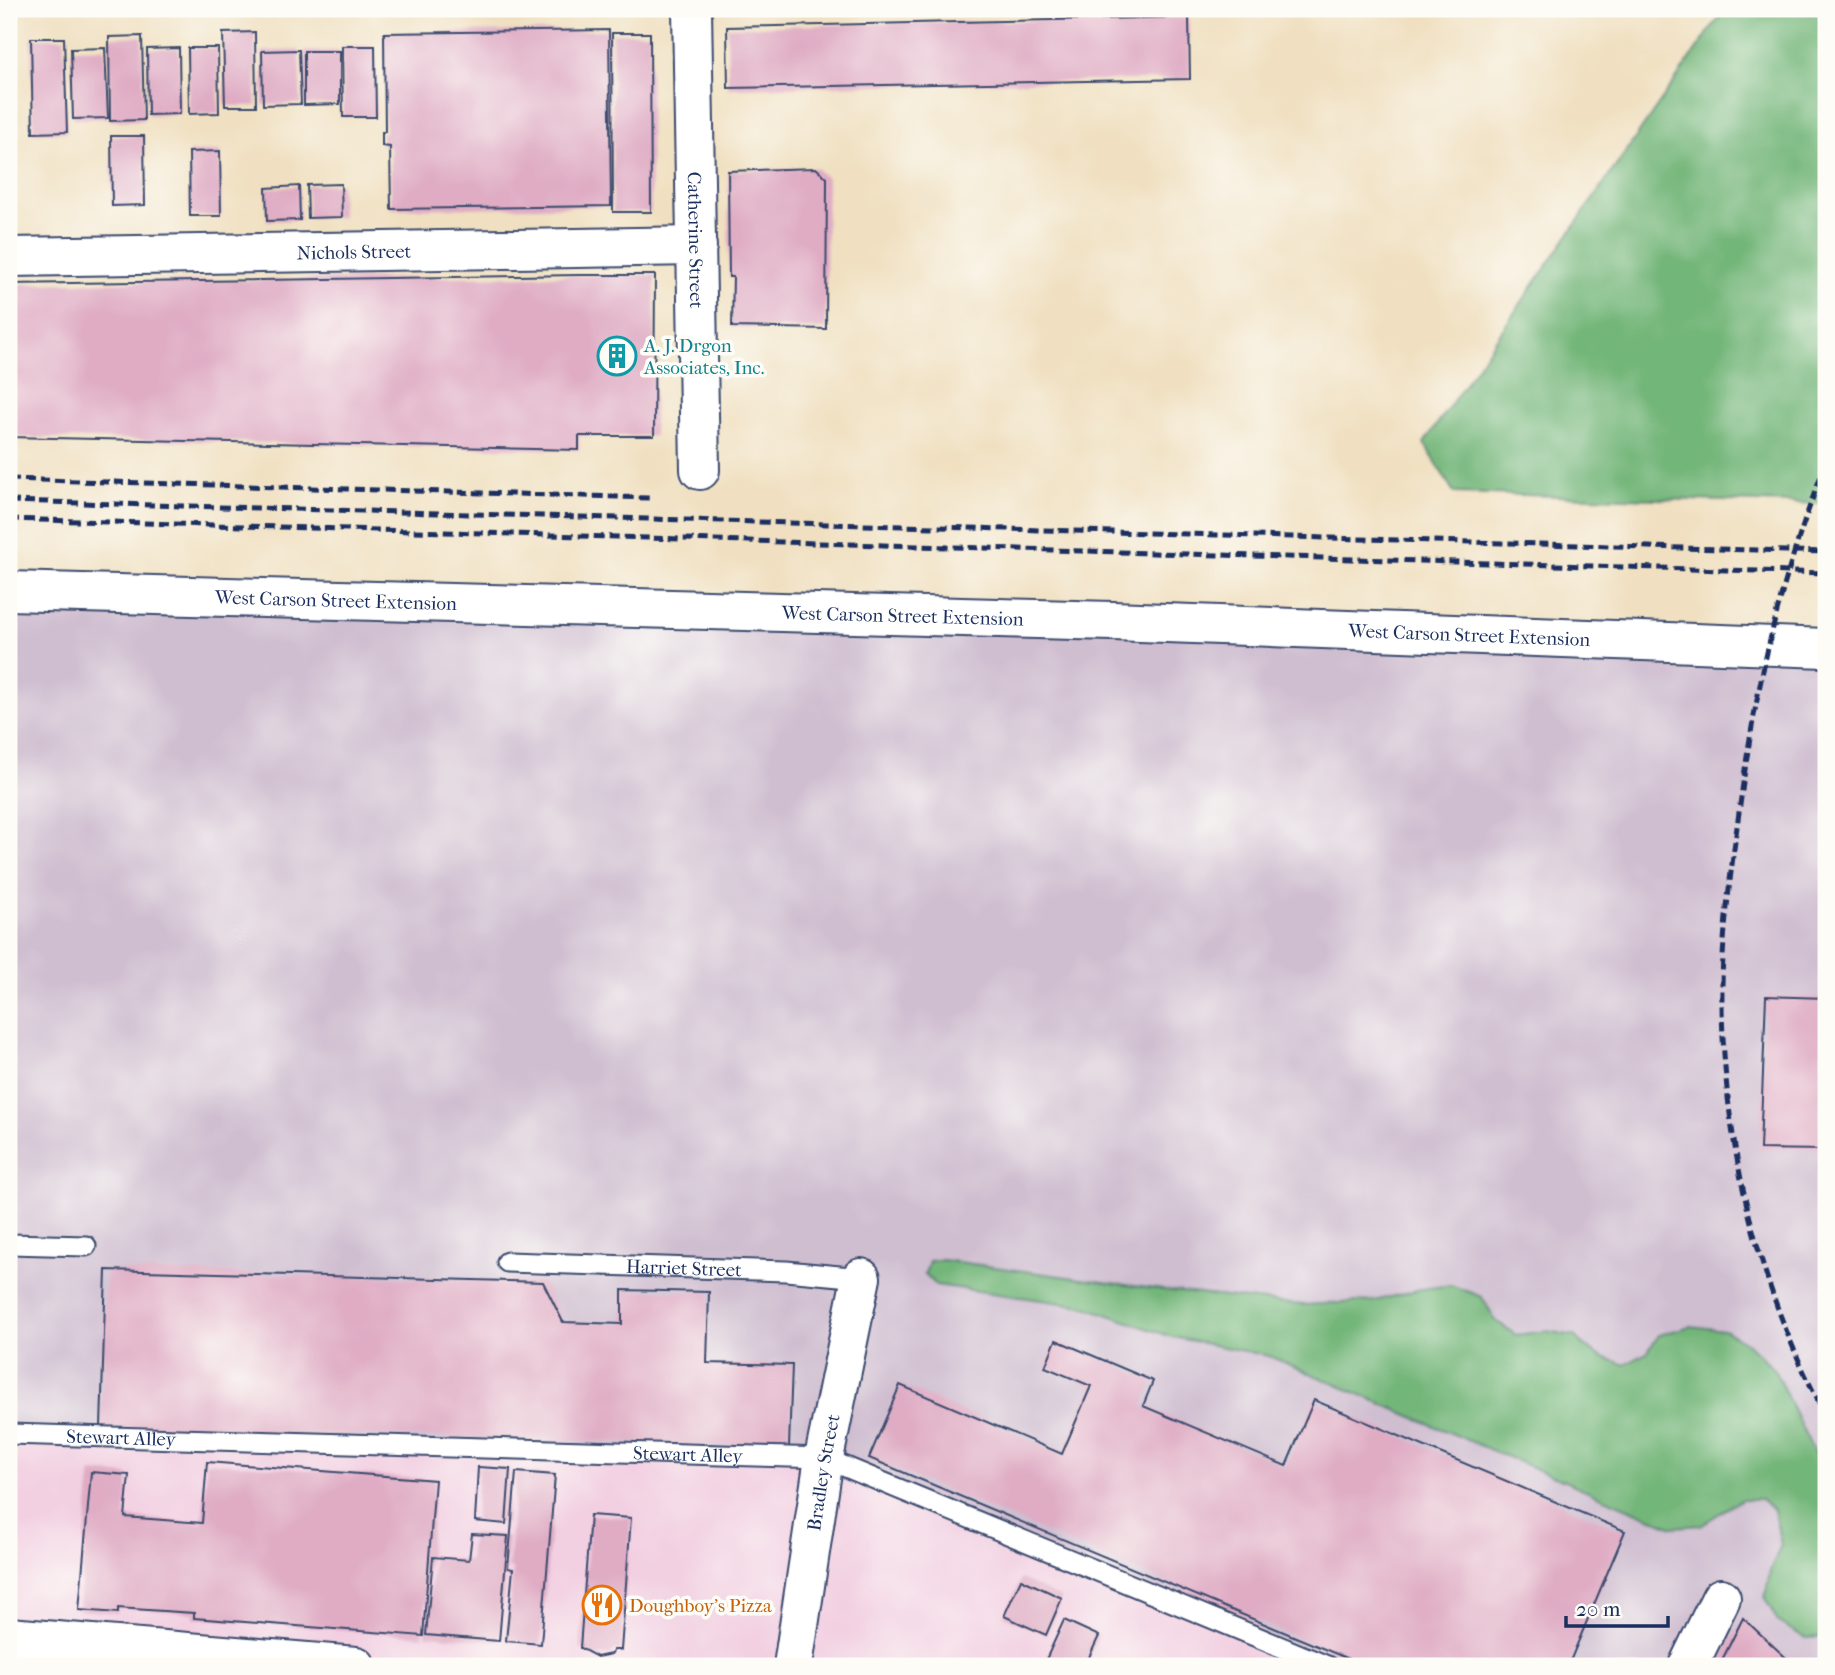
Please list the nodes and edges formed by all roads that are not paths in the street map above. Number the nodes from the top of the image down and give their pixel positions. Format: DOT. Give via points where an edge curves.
graph roads {
  1 [pos="692,9"];
  2 [pos="697,246"];
  3 [pos="9,257"];
  4 [pos="700,470"];
  5 [pos="9,591"];
  6 [pos="1811,648"];
  7 [pos="9,1244"];
  8 [pos="86,1246"];
  9 [pos="507,1262"];
  10 [pos="861,1278"];
  11 [pos="9,1434"];
  12 [pos="824,1458"];
  13 [pos="1721,1598"];
  14 [pos="9,1637"];
  15 [pos="52,1654"];
  16 [pos="356,1666"];
  17 [pos="793,1666"];
  18 [pos="1327,1666"];
  19 [pos="1688,1666"];
  1 -- 2 [label="street, Catherine Street"];
  2 -- 3 [label="street, Nichols Street"];
  2 -- 4 [label="street, Catherine Street"];
  5 -- 6 [label="street, West Carson Street Extension" via="1113,621"];
  7 -- 8 [label="lane"];
  9 -- 10 [label="lane, Harriet Street" via="786,1271"];
  10 -- 12 [label="street, Bradley Street"];
  11 -- 12 [label="lane, Stewart Alley"];
  12 -- 17 [label="street, Bradley Street"];
  12 -- 18 [label="lane, Stewart Alley"];
  13 -- 19 [label="street"];
  14 -- 15 [label="street"];
  15 -- 16 [label="street"];
}
